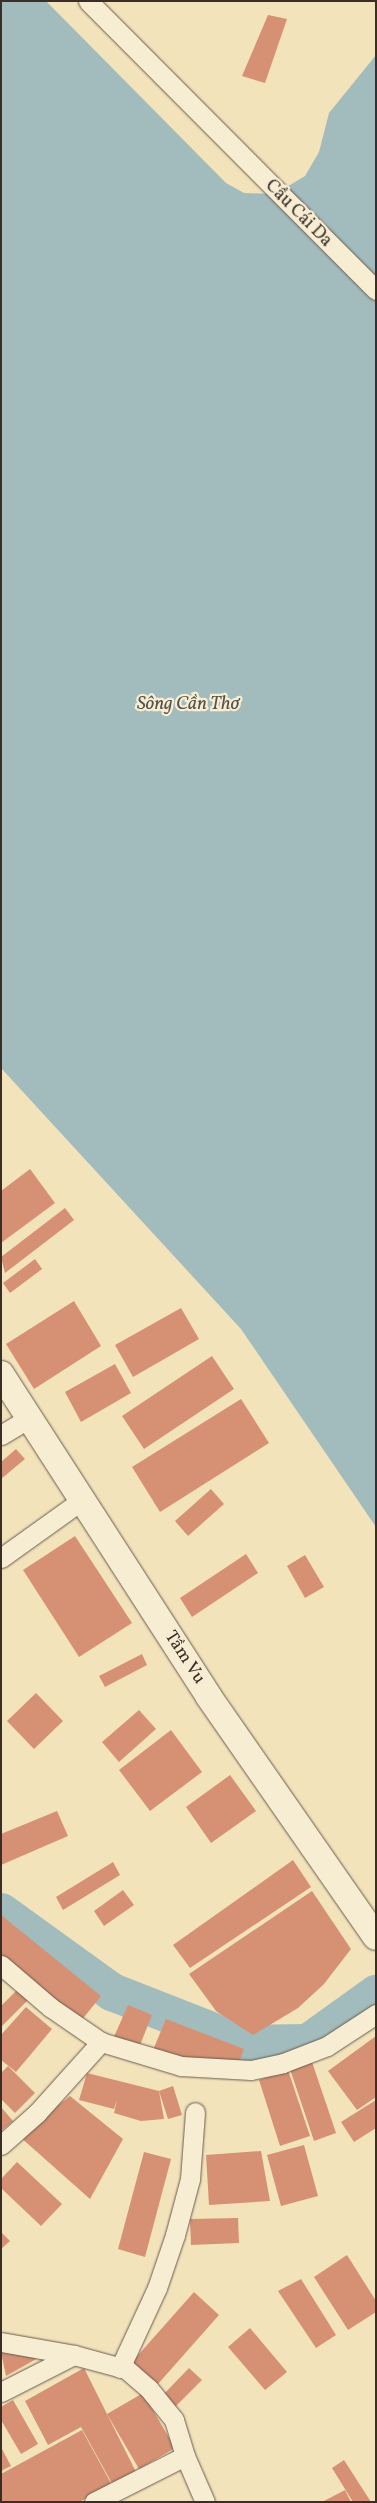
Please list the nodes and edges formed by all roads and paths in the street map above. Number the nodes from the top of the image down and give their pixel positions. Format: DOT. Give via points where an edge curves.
graph roads {
  1 [pos="88,1"];
  2 [pos="376,290"];
  3 [pos="1,1374"];
  4 [pos="30,1418"];
  5 [pos="1,1435"];
  6 [pos="82,1500"];
  7 [pos="1,1558"];
  8 [pos="376,1937"];
  9 [pos="4,1973"];
  10 [pos="376,2014"];
  11 [pos="101,2042"];
  12 [pos="195,2112"];
  13 [pos="1,2145"];
  14 [pos="1,2342"];
  15 [pos="74,2355"];
  16 [pos="120,2368"];
  17 [pos="1,2392"];
  18 [pos="186,2456"];
  19 [pos="94,2502"];
  20 [pos="205,2502"];
  1 -- 2 [label="street, Cầu Cái Da"];
  3 -- 4 [label="street, Tầm Vu"];
  4 -- 5 [label="street"];
  4 -- 6 [label="street, Tầm Vu"];
  6 -- 7 [label="street"];
  6 -- 8 [label="street, Tầm Vu" via="209,1696"];
  9 -- 11 [label="street"];
  10 -- 11 [label="street" via="328,2046 284,2063 251,2070 181,2066"];
  11 -- 13 [label="street" via="37,2113"];
  12 -- 16 [label="street" via="190,2179 175,2235 157,2288"];
  14 -- 15 [label="street"];
  15 -- 16 [label="street"];
  15 -- 17 [label="street"];
  16 -- 18 [label="street" via="149,2389 174,2420"];
  18 -- 19 [label="street"];
  18 -- 20 [label="street"];
}
